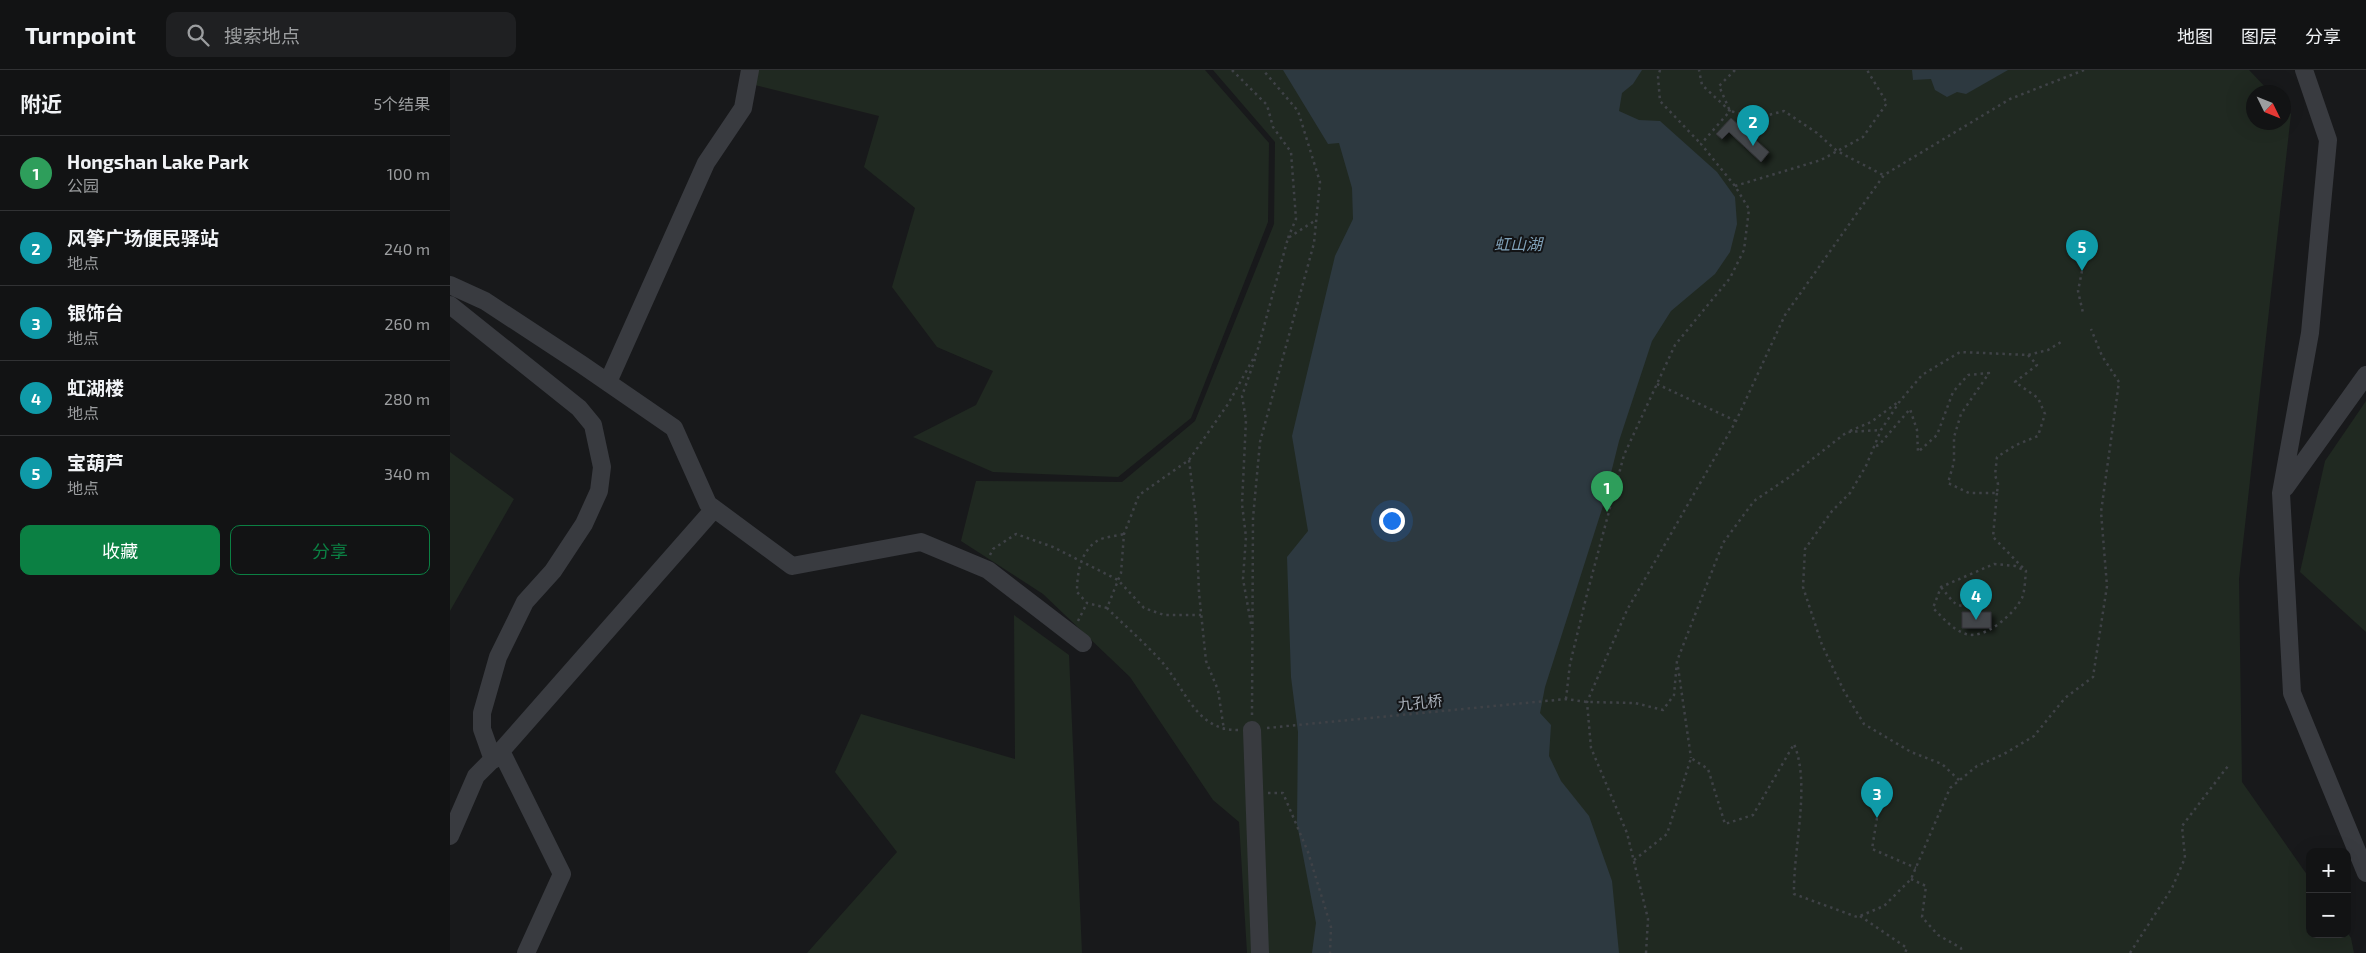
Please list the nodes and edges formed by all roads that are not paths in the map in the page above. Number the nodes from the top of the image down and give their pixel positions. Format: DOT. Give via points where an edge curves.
graph roads {
  1 [pos="750,70"];
  2 [pos="2304,70"];
  3 [pos="450,285"];
  4 [pos="450,306"];
  5 [pos="2366,375"];
  6 [pos="608,382"];
  7 [pos="2281,493"];
  8 [pos="714,509"];
  9 [pos="1077,638"];
  10 [pos="1252,730"];
  11 [pos="497,756"];
  12 [pos="450,836"];
  13 [pos="2366,873"];
  14 [pos="526,953"];
  15 [pos="1260,953"];
  1 -- 6 [label="street" via="743,108 706,163"];
  2 -- 7 [label="street" via="2328,140 2310,333"];
  3 -- 6 [label="street" via="485,301"];
  4 -- 11 [label="street" via="579,408 593,425 602,467 599,491 584,524 553,571 525,602 498,657 482,713 482,729"];
  5 -- 7 [label="street"];
  6 -- 8 [label="street" via="674,428 708,504"];
  7 -- 13 [label="street" via="2292,693"];
  8 -- 9 [label="street" via="792,566 921,542 984,568"];
  8 -- 11 [label="street"];
  10 -- 15 [label="street"];
  11 -- 12 [label="street" via="476,776"];
  11 -- 14 [label="street" via="562,874"];
}
